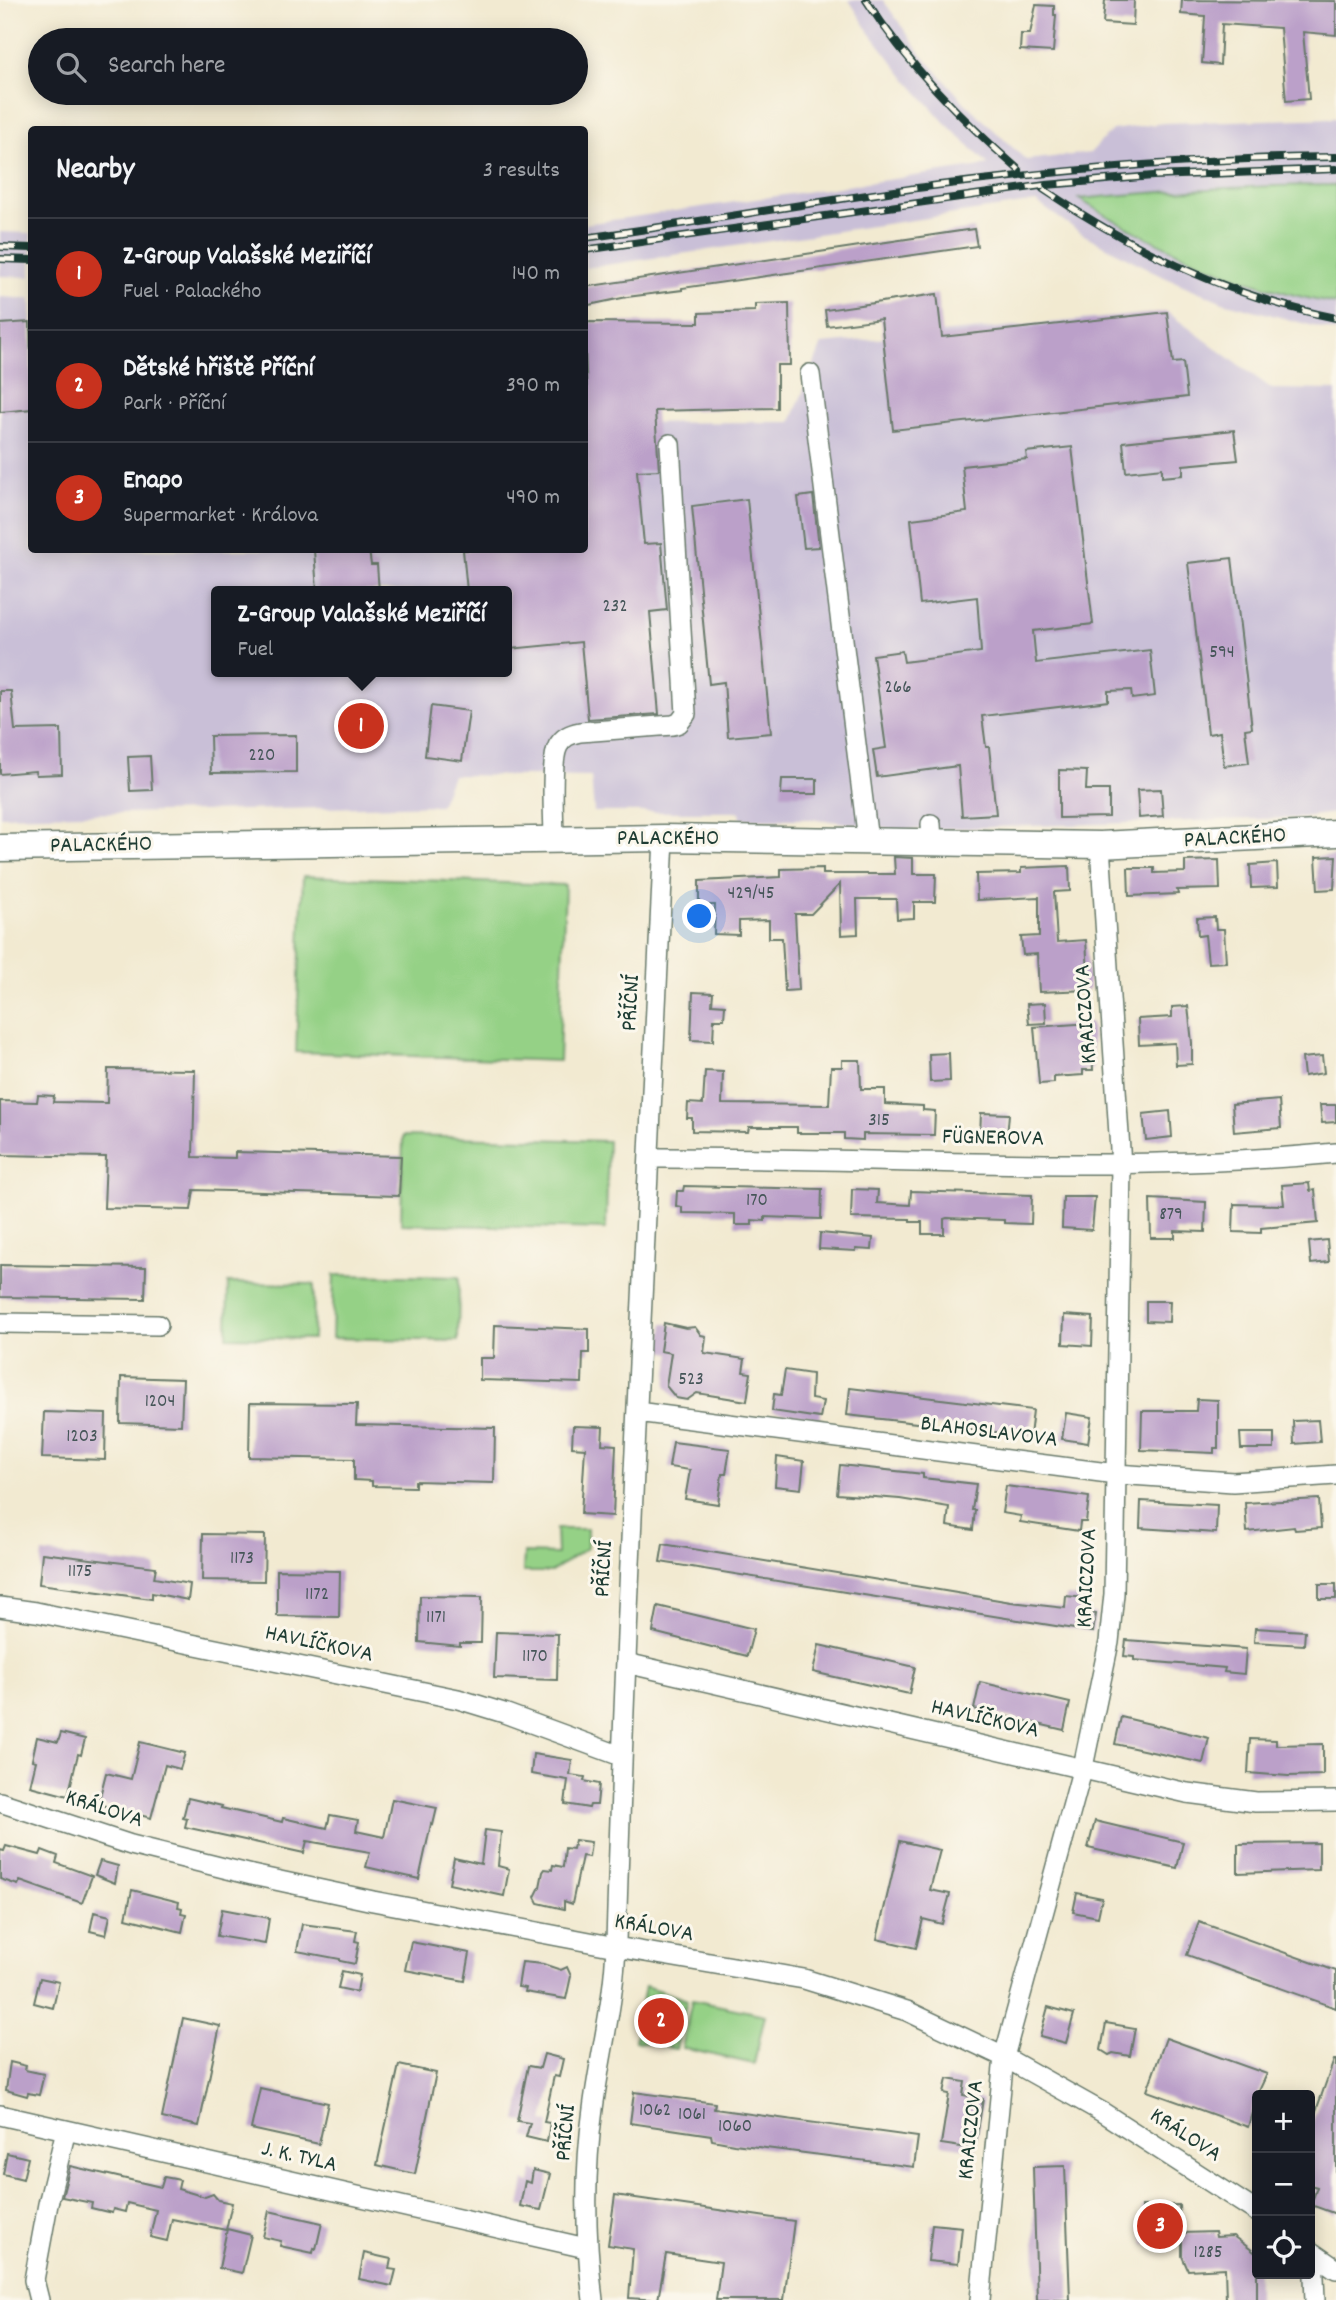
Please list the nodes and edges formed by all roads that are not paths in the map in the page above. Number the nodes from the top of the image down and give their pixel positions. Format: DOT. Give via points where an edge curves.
graph roads {
  1 [pos="810,374"];
  2 [pos="670,444"];
  3 [pos="1336,833"];
  4 [pos="664,838"];
  5 [pos="554,840"];
  6 [pos="868,841"];
  7 [pos="1100,845"];
  8 [pos="0,848"];
  9 [pos="1336,1153"];
  10 [pos="649,1157"];
  11 [pos="1121,1165"];
  12 [pos="0,1323"];
  13 [pos="158,1325"];
  14 [pos="637,1412"];
  15 [pos="1116,1474"];
  16 [pos="1336,1475"];
  17 [pos="0,1607"];
  18 [pos="626,1663"];
  19 [pos="621,1756"];
  20 [pos="1083,1767"];
  21 [pos="1336,1801"];
  22 [pos="3,1803"];
  23 [pos="616,1947"];
  24 [pos="1004,2057"];
  25 [pos="0,2115"];
  26 [pos="66,2130"];
  27 [pos="1252,2209"];
  28 [pos="586,2248"];
  29 [pos="1315,2254"];
  30 [pos="1336,2269"];
  31 [pos="1314,2279"];
  32 [pos="39,2300"];
  33 [pos="593,2300"];
  34 [pos="979,2300"];
  35 [pos="1315,2300"];
  1 -- 6 [label="street"];
  2 -- 5 [label="street" via="686,714 673,725 580,732 562,740 554,757"];
  3 -- 7 [label="street, PALACKÉHO"];
  4 -- 5 [label="street, PALACKÉHO"];
  4 -- 6 [label="street, PALACKÉHO"];
  4 -- 10 [label="street, PŘÍČNÍ"];
  5 -- 8 [label="street, PALACKÉHO"];
  6 -- 7 [label="street, PALACKÉHO" via="932,833"];
  7 -- 11 [label="street, KRAICZOVA"];
  9 -- 11 [label="street, FÜGNEROVA"];
  10 -- 11 [label="street, FÜGNEROVA"];
  10 -- 14 [label="street, PŘÍČNÍ"];
  11 -- 15 [label="street, KRAICZOVA"];
  12 -- 13 [label="street"];
  14 -- 15 [label="street, BLAHOSLAVOVA"];
  14 -- 18 [label="street, PŘÍČNÍ"];
  15 -- 16 [label="street, BLAHOSLAVOVA" via="1233,1482"];
  15 -- 20 [label="street, KRAICZOVA" via="1109,1642"];
  17 -- 19 [label="street, HAVLÍČKOVA" via="458,1699"];
  18 -- 19 [label="street, PŘÍČNÍ"];
  18 -- 20 [label="street, HAVLÍČKOVA"];
  19 -- 23 [label="street, PŘÍČNÍ"];
  20 -- 21 [label="street, HAVLÍČKOVA" via="1187,1793 1256,1802"];
  20 -- 24 [label="street, KRAICZOVA"];
  22 -- 23 [label="street, KRÁLOVA" via="131,1845 251,1875"];
  23 -- 24 [label="street, KRÁLOVA" via="804,1979 907,2011"];
  23 -- 28 [label="street, PŘÍČNÍ" via="590,2128"];
  24 -- 27 [label="street, KRÁLOVA" via="1102,2112"];
  24 -- 34 [label="street, KRAICZOVA"];
  25 -- 26 [label="street, J. K. TYLA"];
  26 -- 28 [label="street, J. K. TYLA"];
  26 -- 32 [label="street" via="34,2280"];
  28 -- 33 [label="street, PŘÍČNÍ"];
  29 -- 30 [label="street"];
  31 -- 35 [label="street"];
}
